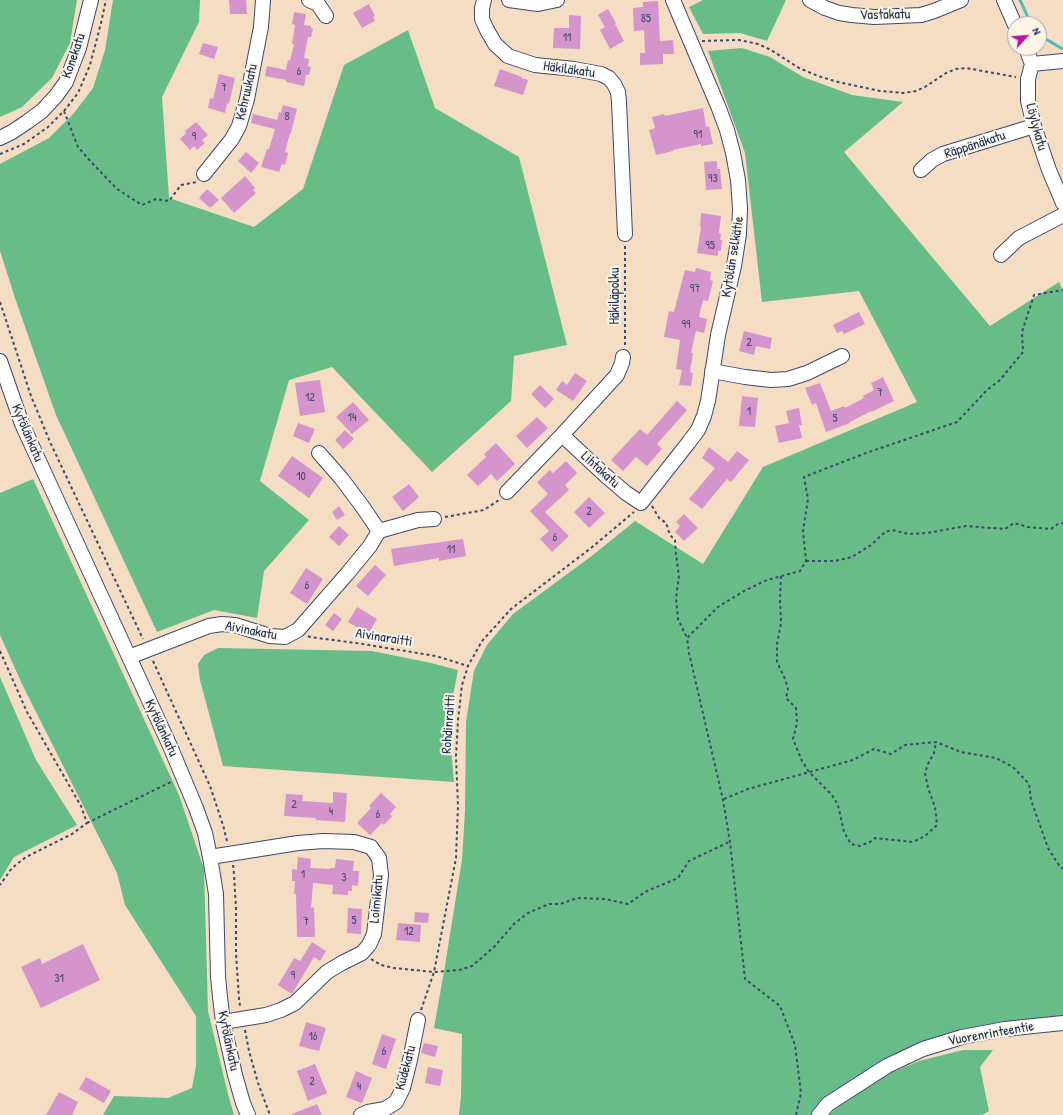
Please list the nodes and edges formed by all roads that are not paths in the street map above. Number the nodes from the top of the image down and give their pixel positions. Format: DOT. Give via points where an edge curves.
graph roads {
  1 [pos="91,0"];
  2 [pos="263,0"];
  3 [pos="310,0"];
  4 [pos="484,0"];
  5 [pos="515,0"];
  6 [pos="557,0"];
  7 [pos="673,0"];
  8 [pos="810,0"];
  9 [pos="961,0"];
  10 [pos="1004,0"];
  11 [pos="326,16"];
  12 [pos="1011,16"];
  13 [pos="1029,56"];
  14 [pos="1063,60"];
  15 [pos="1032,64"];
  16 [pos="28,122"];
  17 [pos="1034,126"];
  18 [pos="0,132"];
  19 [pos="0,138"];
  20 [pos="921,170"];
  21 [pos="204,174"];
  22 [pos="1063,203"];
  23 [pos="1063,215"];
  24 [pos="625,234"];
  25 [pos="1001,255"];
  26 [pos="842,356"];
  27 [pos="623,357"];
  28 [pos="0,361"];
  29 [pos="712,371"];
  30 [pos="562,435"];
  31 [pos="319,453"];
  32 [pos="507,492"];
  33 [pos="646,505"];
  34 [pos="434,519"];
  35 [pos="379,531"];
  36 [pos="129,657"];
  37 [pos="210,857"];
  38 [pos="418,1020"];
  39 [pos="223,1022"];
  40 [pos="1063,1023"];
  41 [pos="248,1115"];
  42 [pos="361,1115"];
  43 [pos="819,1115"];
  1 -- 16 [label="street, Konekatu" via="79,48 66,82 42,111"];
  2 -- 21 [label="street, Kehruukatu" via="260,33 240,126"];
  3 -- 11 [label="street" via="318,4"];
  4 -- 24 [label="street, Häkiläkatu" via="482,19 495,44 508,56 535,65 601,74 614,84 619,102"];
  5 -- 6 [label="street" via="538,4"];
  7 -- 29 [label="street, Kytölän selkätie" via="727,130 738,180 739,234"];
  8 -- 9 [label="street, Vastakatu" via="839,13 874,17 921,15"];
  10 -- 12 [label="street"];
  13 -- 15 [label="street"];
  14 -- 15 [label="street"];
  15 -- 17 [label="street, Löylykatu" via="1028,79 1028,101"];
  16 -- 18 [label="street, Konekatu"];
  16 -- 19 [label="street, Konekatu"];
  17 -- 20 [label="street, Räppänäkatu" via="943,154"];
  17 -- 22 [label="street, Löylykatu"];
  23 -- 25 [label="street" via="1019,238"];
  26 -- 29 [label="street" via="788,379 771,380"];
  27 -- 30 [label="street" via="617,375"];
  28 -- 36 [label="street, Kytölänkatu" via="22,424"];
  29 -- 33 [label="street, Kytölän selkätie" via="708,400 698,430"];
  30 -- 32 [label="street"];
  30 -- 33 [label="street, Lihtakatu" via="626,493"];
  31 -- 35 [label="street"];
  34 -- 35 [label="street" via="418,520"];
  35 -- 36 [label="street, Aivinakatu" via="370,546 298,630 285,637 270,636 236,625 222,624 204,628"];
  36 -- 37 [label="street, Kytölänkatu" via="196,808"];
  37 -- 39 [label="street, Kytölänkatu" via="216,894 218,977"];
  37 -- 39 [label="street, Loimikatu" via="305,842 354,842 371,847 379,858 381,875 374,934 362,952 327,972 295,1003 266,1015"];
  38 -- 42 [label="street, Kudekatu" via="403,1088 396,1102"];
  39 -- 41 [label="street, Kytölänkatu"];
  40 -- 43 [label="street, Vuorenrinteentie" via="1005,1029 962,1037 923,1049 887,1066 828,1104"];
}
